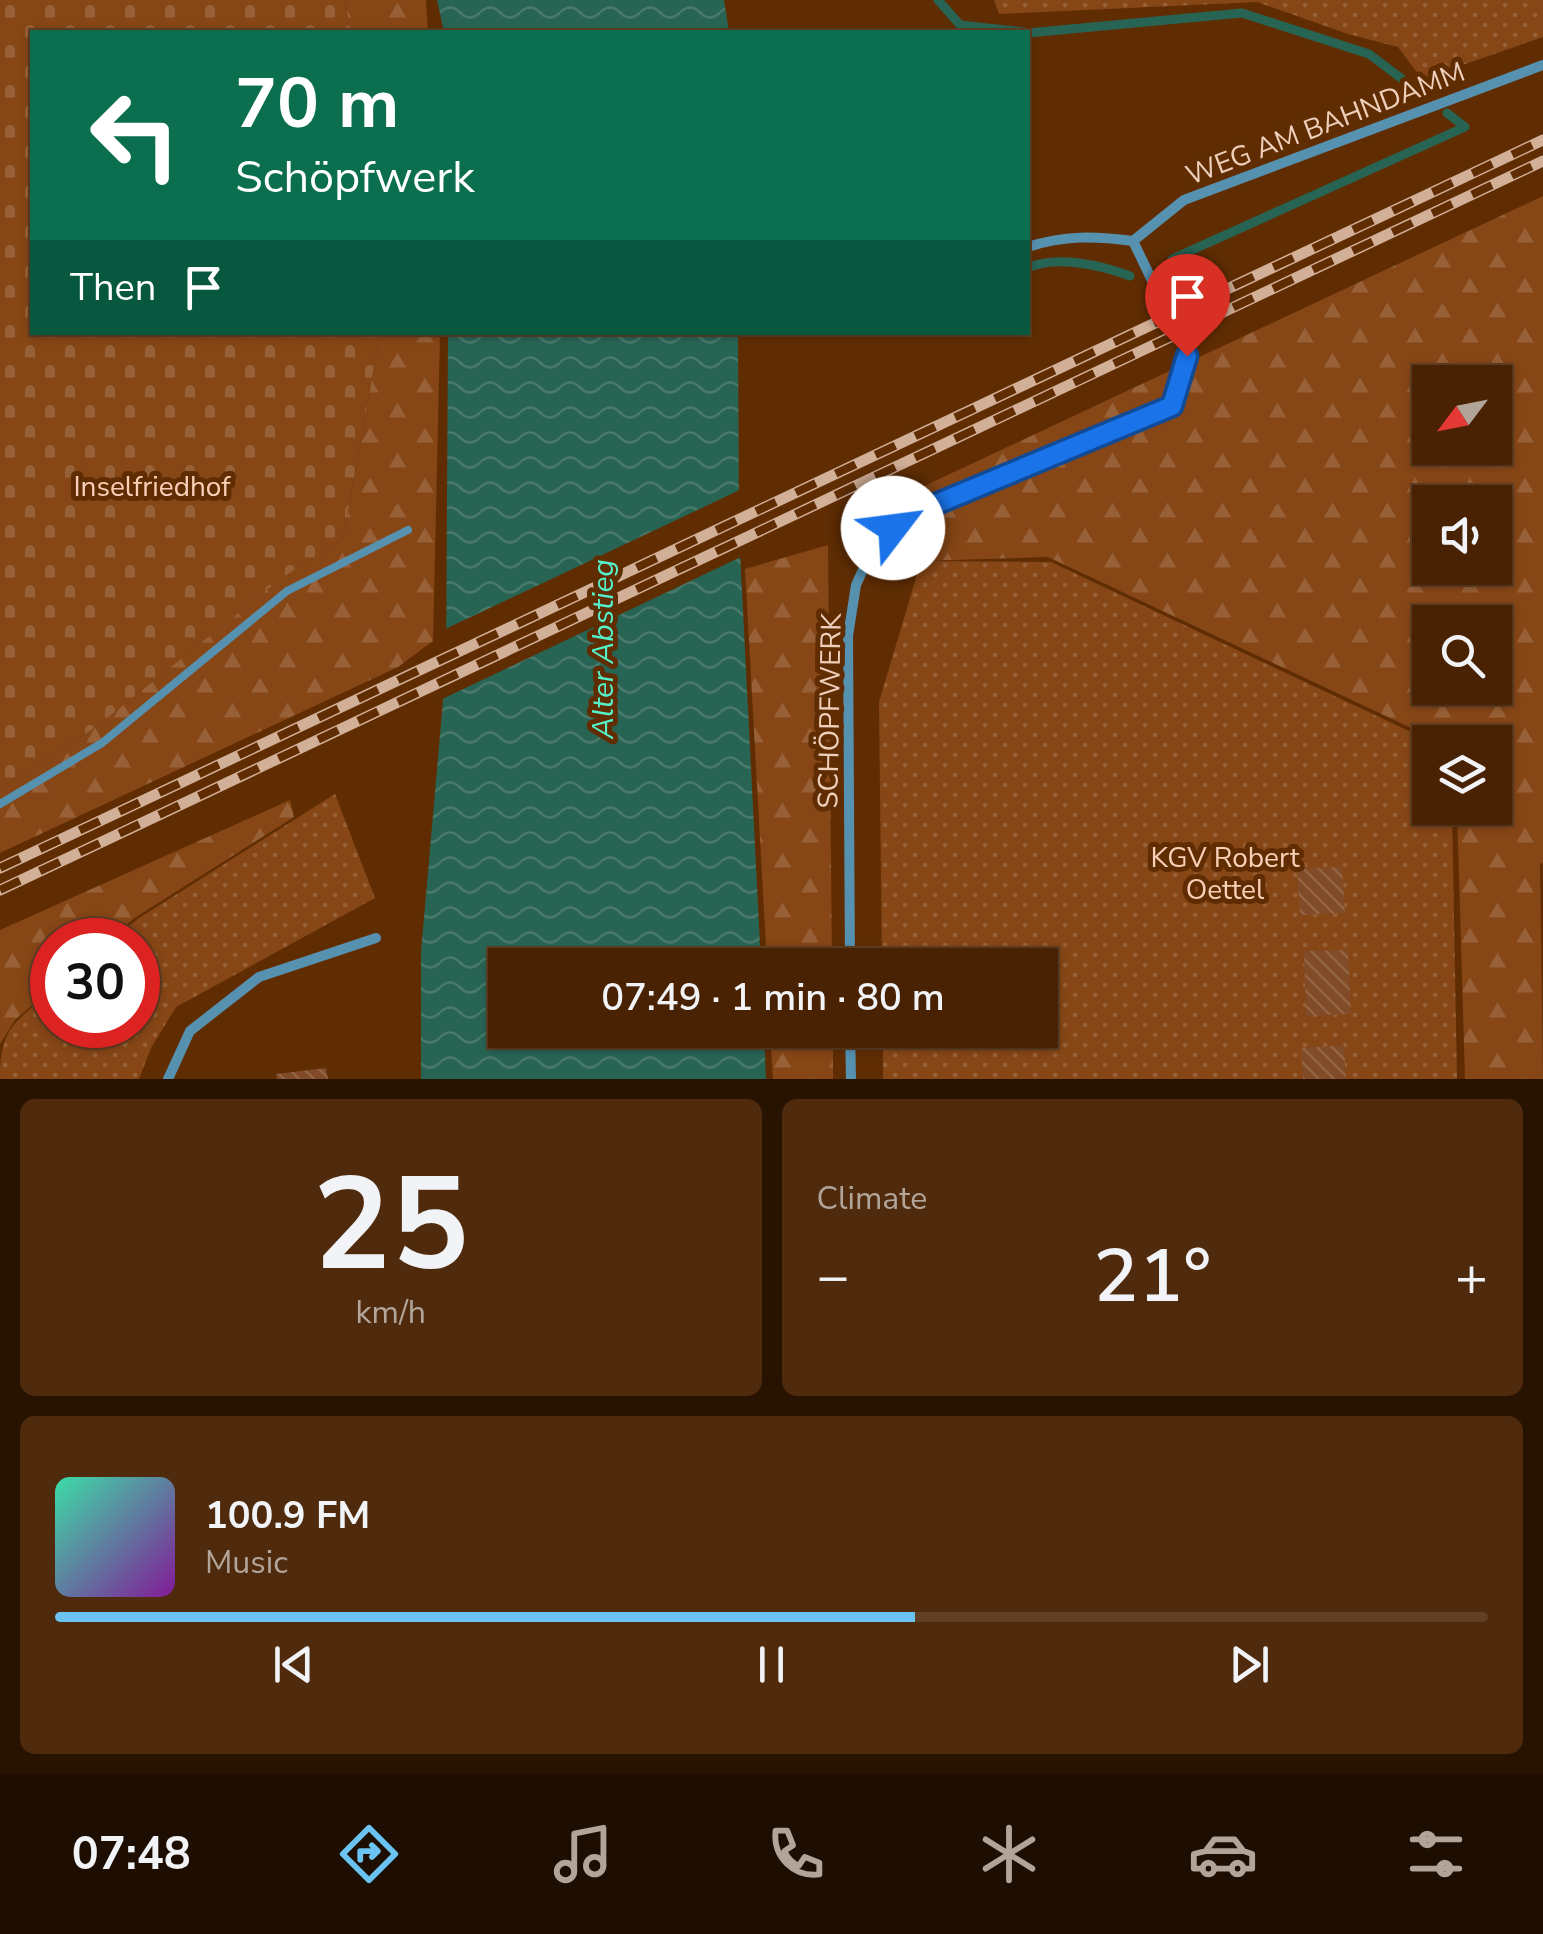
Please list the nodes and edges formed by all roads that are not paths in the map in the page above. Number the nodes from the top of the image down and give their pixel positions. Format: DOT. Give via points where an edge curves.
graph roads {
  1 [pos="1543,65"];
  2 [pos="1133,242"];
  3 [pos="1030,246"];
  4 [pos="1158,293"];
  5 [pos="1187,356"];
  6 [pos="408,530"];
  7 [pos="0,804"];
  8 [pos="376,938"];
  9 [pos="850,948"];
  10 [pos="850,1048"];
  11 [pos="168,1079"];
  12 [pos="851,1079"];
  1 -- 2 [label="street, WEG AM BAHNDAMM" via="1184,200"];
  2 -- 3 [label="street" via="1096,236"];
  2 -- 4 [label="street"];
  5 -- 9 [label="street, SCHÖPFWERK" via="1172,406 912,514 875,544 856,585 848,636"];
  6 -- 7 [label="lane" via="288,591 102,743"];
  8 -- 11 [label="street" via="259,976 190,1030"];
  10 -- 12 [label="street"];
}
